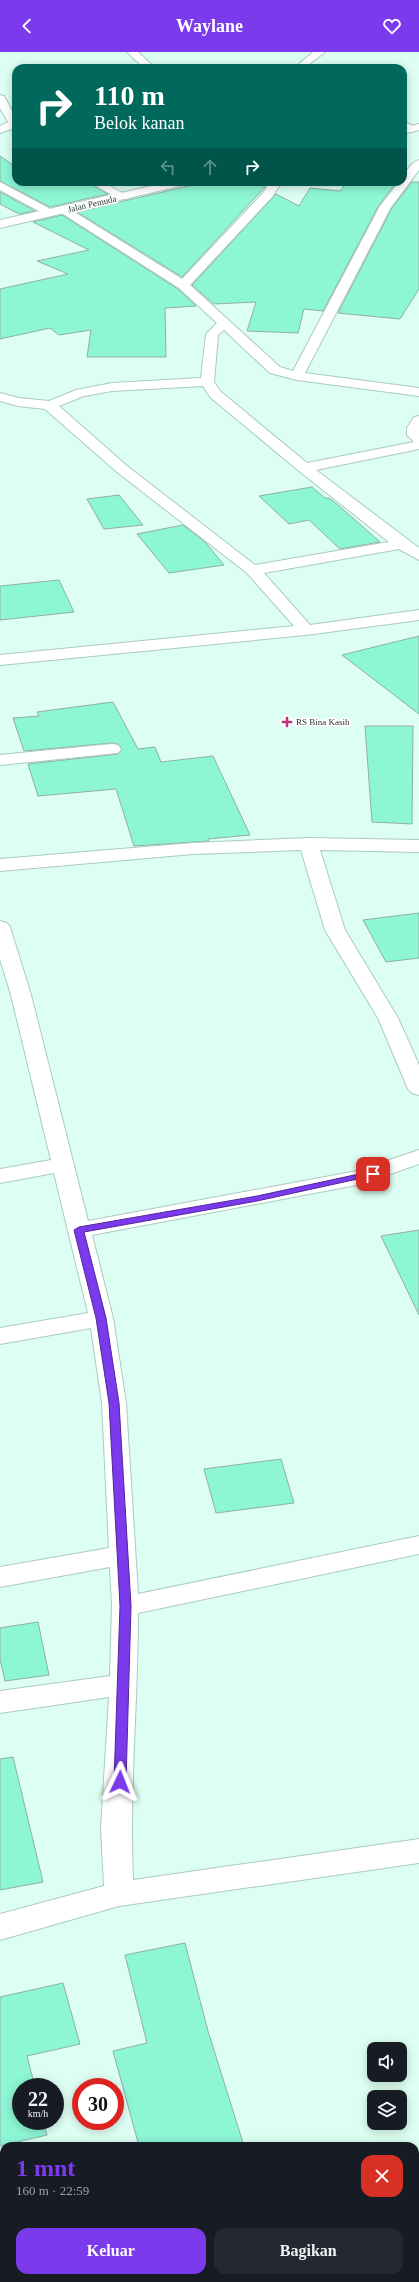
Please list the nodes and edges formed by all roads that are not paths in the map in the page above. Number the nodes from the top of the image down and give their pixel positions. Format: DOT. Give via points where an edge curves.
graph roads {
  1 [pos="132,52"];
  2 [pos="320,52"];
  3 [pos="146,64"];
  4 [pos="304,64"];
  5 [pos="2,101"];
  6 [pos="12,102"];
  7 [pos="0,131"];
  8 [pos="11,138"];
  9 [pos="419,163"];
  10 [pos="407,179"];
  11 [pos="0,185"];
  12 [pos="102,186"];
  13 [pos="168,186"];
  14 [pos="274,186"];
  15 [pos="401,186"];
  16 [pos="123,197"];
  17 [pos="64,210"];
  18 [pos="50,214"];
  19 [pos="0,224"];
  20 [pos="183,285"];
  21 [pos="224,324"];
  22 [pos="297,376"];
  23 [pos="207,382"];
  24 [pos="419,392"];
  25 [pos="0,397"];
  26 [pos="49,405"];
  27 [pos="419,420"];
  28 [pos="419,439"];
  29 [pos="419,445"];
  30 [pos="304,468"];
  31 [pos="402,544"];
  32 [pos="419,555"];
  33 [pos="252,570"];
  34 [pos="419,615"];
  35 [pos="306,630"];
  36 [pos="0,660"];
  37 [pos="112,749"];
  38 [pos="0,760"];
  39 [pos="309,844"];
  40 [pos="419,846"];
  41 [pos="0,865"];
  42 [pos="0,927"];
  43 [pos="419,1089"];
  44 [pos="419,1157"];
  45 [pos="63,1165"];
  46 [pos="0,1176"];
  47 [pos="79,1230"];
  48 [pos="101,1318"];
  49 [pos="0,1336"];
  50 [pos="418,1548"];
  51 [pos="122,1555"];
  52 [pos="0,1577"];
  53 [pos="125,1606"];
  54 [pos="124,1685"];
  55 [pos="0,1702"];
  56 [pos="419,1851"];
  57 [pos="118,1894"];
  58 [pos="0,1927"];
  1 -- 3 [label="street"];
  2 -- 4 [label="street"];
  5 -- 6 [label="street"];
  5 -- 7 [label="street" via="12,122"];
  7 -- 8 [label="street"];
  9 -- 10 [label="street"];
  11 -- 18 [label="street"];
  12 -- 16 [label="street"];
  13 -- 16 [label="street, Jalan Pemuda"];
  14 -- 20 [label="street"];
  15 -- 22 [label="street" via="386,206"];
  16 -- 17 [label="street, Jalan Pemuda"];
  17 -- 18 [label="street, Jalan Pemuda"];
  17 -- 20 [label="street"];
  18 -- 19 [label="street, Jalan Pemuda"];
  20 -- 21 [label="street"];
  21 -- 22 [label="street" via="275,370"];
  21 -- 23 [label="street" via="212,334"];
  22 -- 24 [label="street"];
  23 -- 26 [label="street" via="111,388 81,393 63,402"];
  23 -- 30 [label="street" via="215,394"];
  25 -- 26 [label="street" via="18,402"];
  26 -- 33 [label="street" via="122,468"];
  27 -- 28 [label="street" via="414,428 414,435"];
  29 -- 30 [label="street"];
  30 -- 31 [label="street"];
  31 -- 32 [label="street"];
  31 -- 33 [label="street"];
  33 -- 35 [label="street"];
  34 -- 35 [label="street"];
  35 -- 36 [label="street"];
  37 -- 38 [label="street"];
  39 -- 40 [label="street"];
  39 -- 41 [label="street" via="129,853"];
  39 -- 43 [label="street" via="335,930 388,1018"];
  42 -- 45 [label="street" via="21,995"];
  44 -- 47 [label="street" via="362,1177"];
  45 -- 46 [label="street"];
  45 -- 47 [label="street"];
  47 -- 48 [label="street"];
  48 -- 49 [label="street"];
  48 -- 51 [label="street" via="114,1403"];
  50 -- 53 [label="street"];
  51 -- 52 [label="street"];
  51 -- 53 [label="street"];
  53 -- 54 [label="street"];
  54 -- 55 [label="street"];
  54 -- 57 [label="street" via="116,1828"];
  56 -- 57 [label="street"];
  57 -- 58 [label="street"];
}
